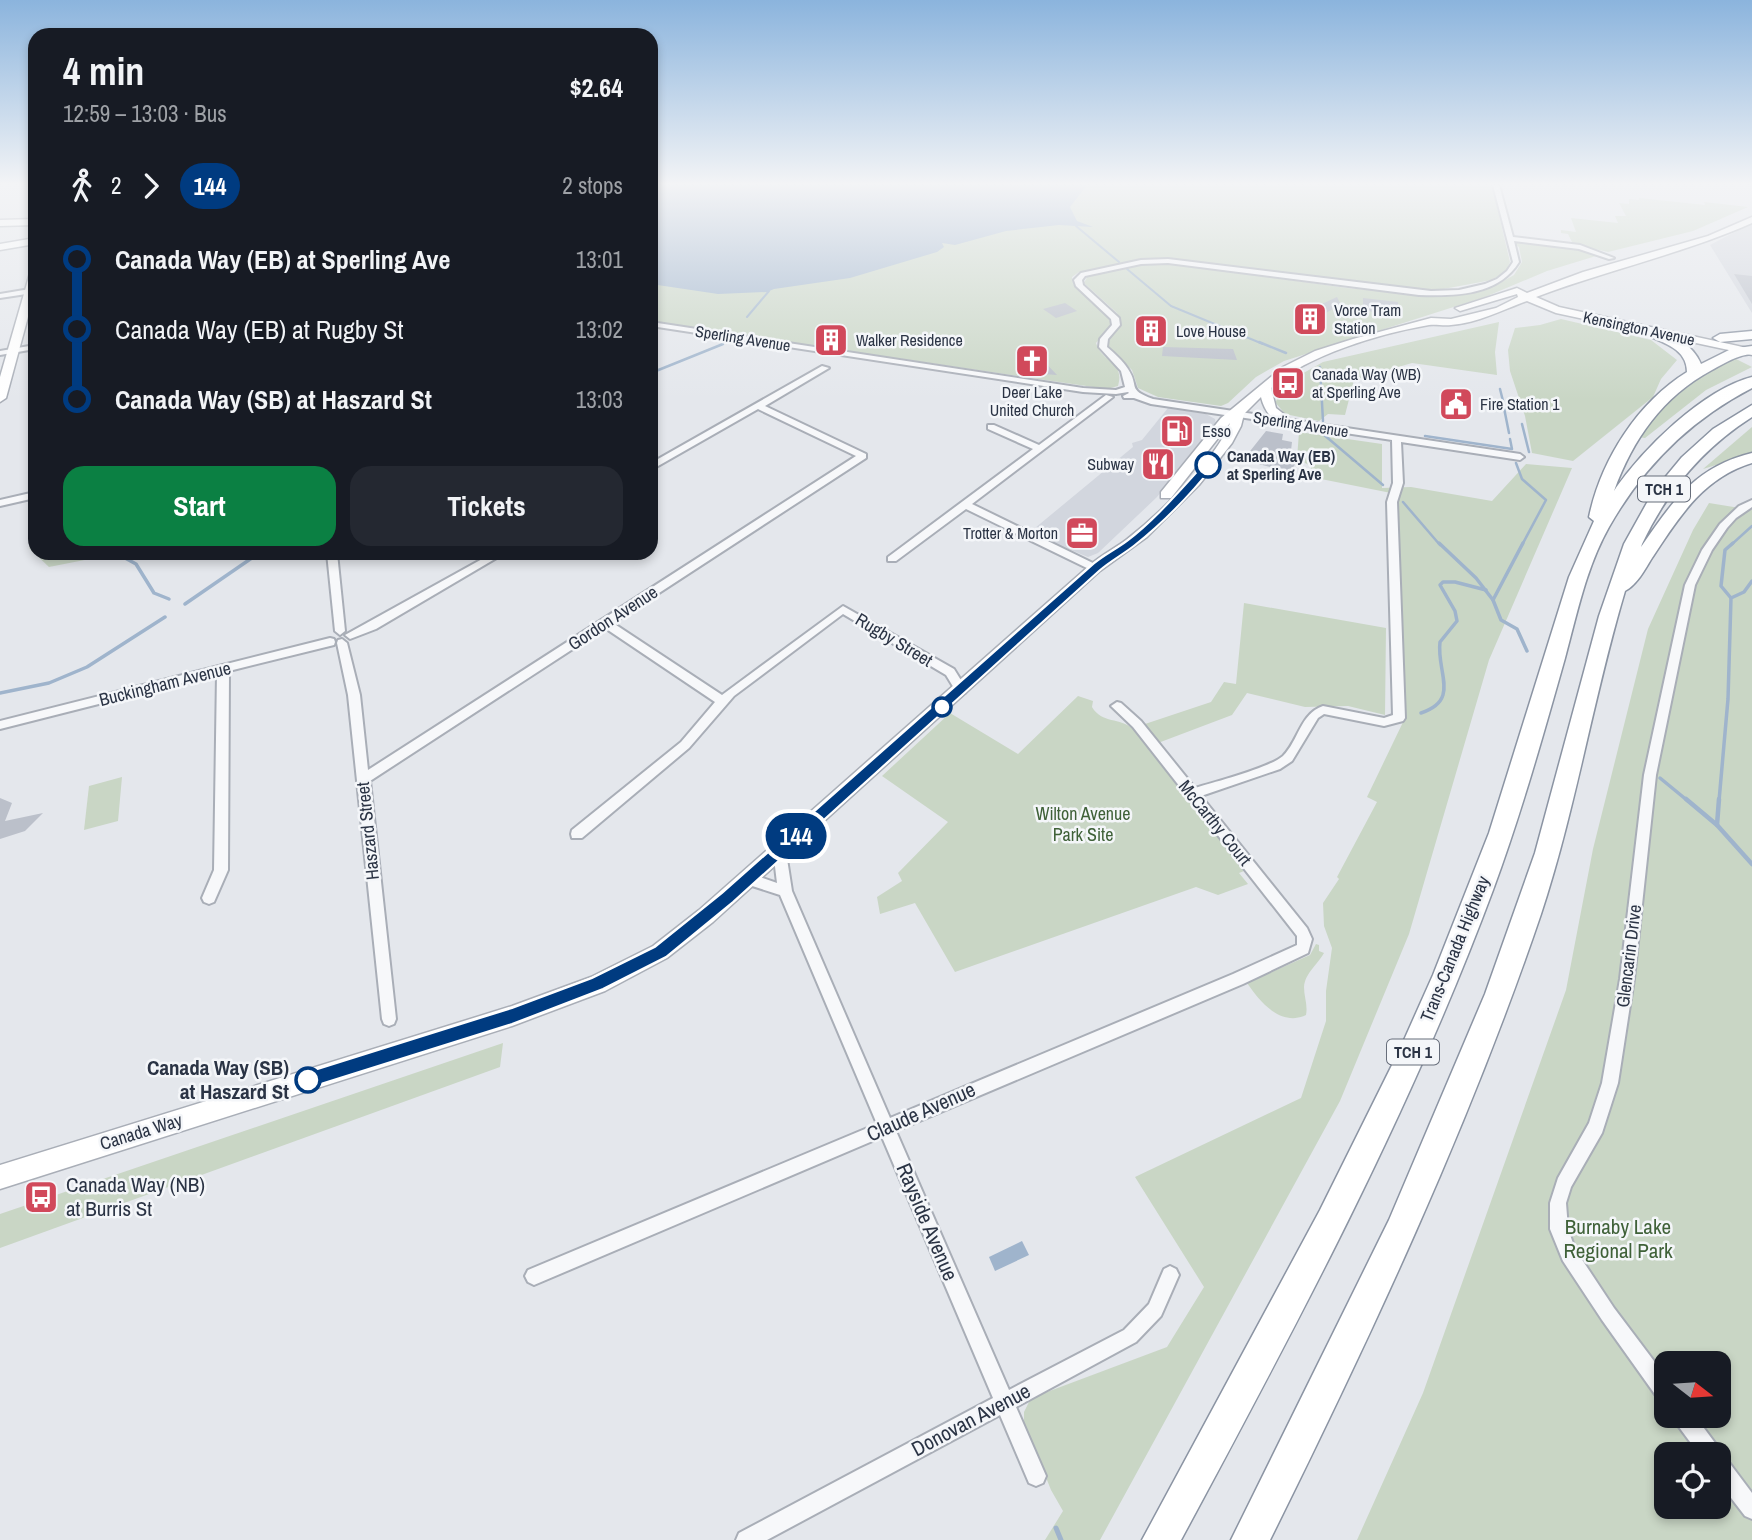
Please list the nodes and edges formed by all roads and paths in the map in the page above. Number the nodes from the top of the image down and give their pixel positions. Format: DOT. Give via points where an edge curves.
graph roads {
  1 [pos="1515,257"];
  2 [pos="1608,257"];
  3 [pos="1615,257"];
  4 [pos="1651,257"];
  5 [pos="1611,258"];
  6 [pos="1554,287"];
  7 [pos="28,291"];
  8 [pos="1525,293"];
  9 [pos="0,296"];
  10 [pos="28,298"];
  11 [pos="1568,304"];
  12 [pos="1500,310"];
  13 [pos="1556,310"];
  14 [pos="1432,321"];
  15 [pos="658,325"];
  16 [pos="1651,332"];
  17 [pos="1752,335"];
  18 [pos="1720,338"];
  19 [pos="28,348"];
  20 [pos="1750,349"];
  21 [pos="13,351"];
  22 [pos="0,353"];
  23 [pos="825,368"];
  24 [pos="1694,372"];
  25 [pos="1752,382"];
  26 [pos="1265,387"];
  27 [pos="1083,390"];
  28 [pos="1132,392"];
  29 [pos="1109,397"];
  30 [pos="0,398"];
  31 [pos="758,406"];
  32 [pos="1752,410"];
  33 [pos="1238,414"];
  34 [pos="1286,422"];
  35 [pos="991,428"];
  36 [pos="1396,438"];
  37 [pos="1040,449"];
  38 [pos="863,456"];
  39 [pos="1520,457"];
  40 [pos="1752,458"];
  41 [pos="658,463"];
  42 [pos="28,497"];
  43 [pos="0,503"];
  44 [pos="1752,503"];
  45 [pos="966,505"];
  46 [pos="1596,534"];
  47 [pos="892,559"];
  48 [pos="333,560"];
  49 [pos="487,560"];
  50 [pos="1095,568"];
  51 [pos="1614,597"];
  52 [pos="605,623"];
  53 [pos="341,638"];
  54 [pos="222,670"];
  55 [pos="961,690"];
  56 [pos="722,701"];
  57 [pos="1117,706"];
  58 [pos="1396,720"];
  59 [pos="0,725"];
  60 [pos="362,780"];
  61 [pos="1192,794"];
  62 [pos="577,834"];
  63 [pos="780,850"];
  64 [pos="748,879"];
  65 [pos="785,891"];
  66 [pos="209,898"];
  67 [pos="1305,945"];
  68 [pos="388,1019"];
  69 [pos="887,1126"];
  70 [pos="0,1177"];
  71 [pos="1170,1275"];
  72 [pos="534,1276"];
  73 [pos="1654,1377"];
  74 [pos="1005,1401"];
  75 [pos="1692,1428"];
  76 [pos="1703,1442"];
  77 [pos="1036,1476"];
  78 [pos="1731,1481"];
  79 [pos="1752,1509"];
  80 [pos="747,1540"];
  81 [pos="1161,1540"];
  82 [pos="1250,1540"];
  1 -- 28 [label="street" via="1516,262 1502,278 1440,293 1168,261 1086,272 1078,284 1115,318 1116,325 1103,347 1125,370"];
  2 -- 5 [label="street"];
  3 -- 5 [label="main road, Canada Way"];
  4 -- 6 [label="main road, Canada Way"];
  5 -- 8 [label="main road, Canada Way"];
  6 -- 8 [label="main road, Canada Way"];
  6 -- 11 [label="main road"];
  7 -- 9 [label="street"];
  8 -- 11 [label="main road, Kensington Avenue"];
  8 -- 12 [label="main road, Canada Way"];
  8 -- 13 [label="main road, Kensington Avenue"];
  8 -- 14 [label="main road, Canada Way" via="1444,313"];
  10 -- 21 [label="main road"];
  11 -- 18 [label="main road, Kensington Avenue"];
  12 -- 13 [label="main road"];
  12 -- 14 [label="main road, Canada Way" via="1451,322"];
  13 -- 16 [label="main road, Kensington Avenue"];
  14 -- 26 [label="main road, Canada Way" via="1302,361"];
  15 -- 27 [label="street, Sperling Avenue"];
  16 -- 20 [label="main road, Kensington Avenue"];
  16 -- 24 [label="highway" via="1688,353"];
  17 -- 18 [label="highway"];
  18 -- 20 [label="main road, Kensington Avenue"];
  19 -- 21 [label="street"];
  20 -- 24 [label="highway" via="1730,352"];
  21 -- 22 [label="street"];
  21 -- 30 [label="main road"];
  23 -- 31 [label="street"];
  24 -- 46 [label="highway" via="1663,395 1638,423 1602,494"];
  25 -- 46 [label="highway, Trans-Canada Highway / TCH 1" via="1716,401 1664,442 1624,486"];
  26 -- 33 [label="main road, Canada Way"];
  26 -- 34 [label="main road" via="1270,409"];
  27 -- 28 [label="street, Sperling Avenue"];
  27 -- 29 [label="street, Sperling Avenue"];
  28 -- 29 [label="street, Sperling Avenue"];
  28 -- 33 [label="street, Sperling Avenue" via="1151,401"];
  29 -- 37 [label="street"];
  31 -- 38 [label="street"];
  31 -- 41 [label="street"];
  32 -- 51 [label="highway, TCH 1" via="1692,456 1659,496 1629,551"];
  33 -- 34 [label="street, Sperling Avenue"];
  33 -- 50 [label="main road, Canada Way" via="1225,421 1170,491"];
  34 -- 36 [label="street, Sperling Avenue"];
  35 -- 37 [label="street"];
  36 -- 39 [label="street, Sperling Avenue"];
  36 -- 58 [label="street" via="1398,483 1392,502"];
  37 -- 45 [label="street"];
  38 -- 52 [label="street, Gordon Avenue"];
  40 -- 51 [label="highway" via="1711,472 1687,495"];
  42 -- 43 [label="street"];
  44 -- 73 [label="street, Glencarin Drive" via="1740,509 1701,557 1690,585 1650,775 1610,1083 1596,1127 1558,1203 1559,1229 1569,1255"];
  45 -- 47 [label="street"];
  45 -- 50 [label="street"];
  46 -- 81 [label="highway, Trans-Canada Highway / TCH 1" via="1497,843 1417,1043 1319,1248"];
  48 -- 53 [label="street, Haszard Street"];
  49 -- 53 [label="street, Buckingham Avenue" via="372,626"];
  50 -- 55 [label="main road, Canada Way"];
  51 -- 82 [label="highway, TCH 1" via="1529,911 1503,979 1385,1266"];
  52 -- 56 [label="street"];
  52 -- 60 [label="street, Gordon Avenue"];
  53 -- 54 [label="street, Buckingham Avenue"];
  53 -- 60 [label="street, Haszard Street" via="354,695"];
  54 -- 59 [label="street, Buckingham Avenue"];
  54 -- 66 [label="street" via="221,870"];
  55 -- 56 [label="street, Rugby Street" via="950,672 844,609"];
  55 -- 63 [label="main road, Canada Way"];
  56 -- 62 [label="street, Rugby Street" via="685,745"];
  57 -- 61 [label="street, McCarthy Court"];
  58 -- 61 [label="street" via="1384,722 1323,710 1314,715 1289,758"];
  60 -- 68 [label="street, Haszard Street"];
  61 -- 67 [label="street, McCarthy Court" via="1302,932"];
  63 -- 64 [label="main road, Canada Way"];
  63 -- 65 [label="street, Rayside Avenue"];
  64 -- 65 [label="street"];
  64 -- 70 [label="main road, Canada Way" via="660,952 598,984 512,1016"];
  65 -- 69 [label="street, Rayside Avenue"];
  67 -- 69 [label="street, Claude Avenue" via="1238,979"];
  69 -- 72 [label="street, Claude Avenue"];
  69 -- 74 [label="street, Rayside Avenue"];
  71 -- 74 [label="street, Donovan Avenue" via="1155,1310 1130,1336"];
  74 -- 77 [label="street, Rayside Avenue"];
  74 -- 80 [label="street, Donovan Avenue"];
  75 -- 76 [label="street"];
  78 -- 79 [label="street"];
}
